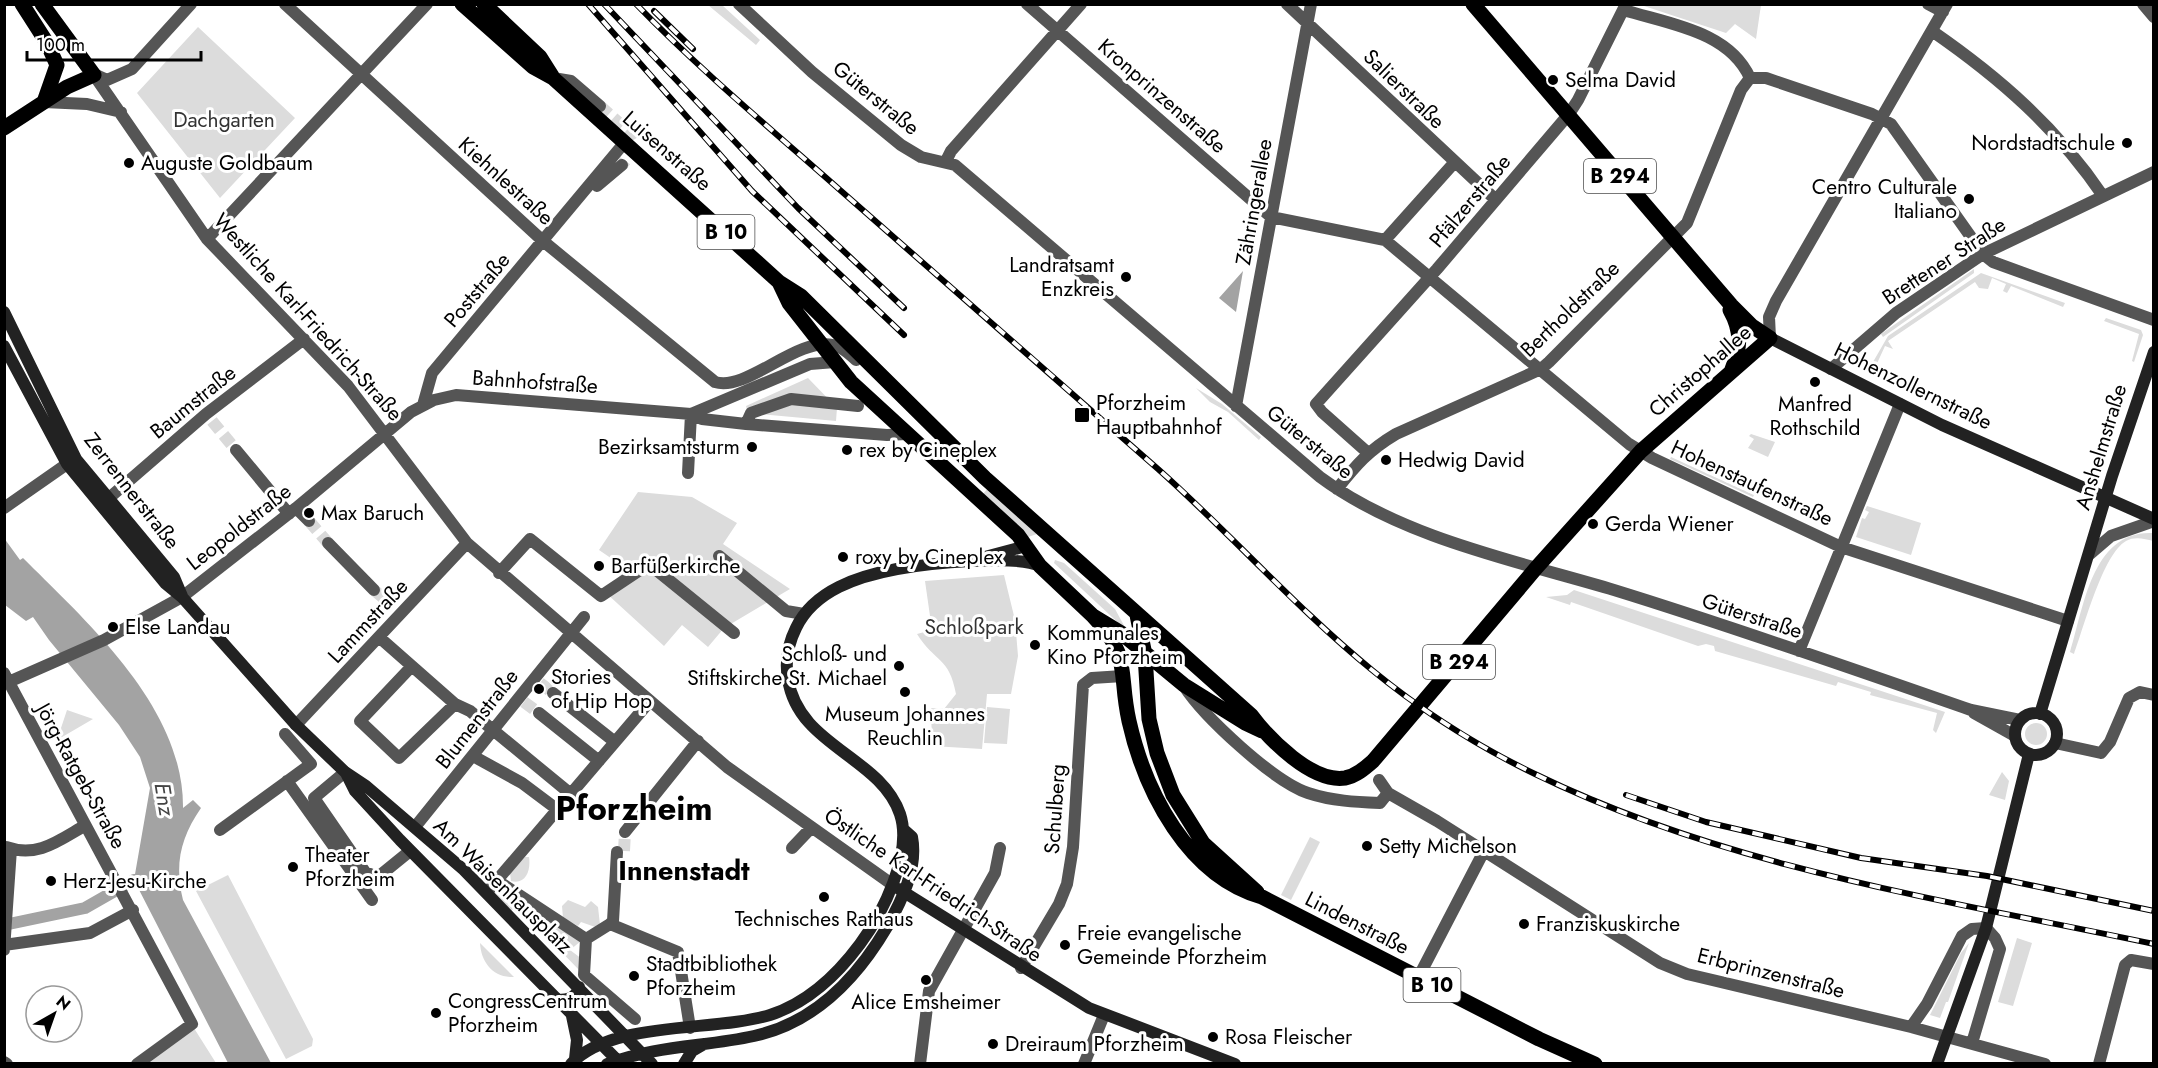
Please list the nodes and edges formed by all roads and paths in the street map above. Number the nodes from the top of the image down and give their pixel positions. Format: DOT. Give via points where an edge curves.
graph roads {
  1 [pos="42,4"];
  2 [pos="191,4"];
  3 [pos="285,4"];
  4 [pos="427,4"];
  5 [pos="462,4"];
  6 [pos="484,4"];
  7 [pos="1027,4"];
  8 [pos="1081,4"];
  9 [pos="1287,4"];
  10 [pos="1311,4"];
  11 [pos="1473,4"];
  12 [pos="1928,4"];
  13 [pos="2143,4"];
  14 [pos="24,6"];
  15 [pos="744,6"];
  16 [pos="1625,7"];
  17 [pos="1945,8"];
  18 [pos="2154,17"];
  19 [pos="1307,22"];
  20 [pos="1057,31"];
  21 [pos="1932,31"];
  22 [pos="72,45"];
  23 [pos="94,75"];
  24 [pos="360,75"];
  25 [pos="553,78"];
  26 [pos="1750,78"];
  27 [pos="45,102"];
  28 [pos="600,106"];
  29 [pos="121,112"];
  30 [pos="1569,114"];
  31 [pos="1882,118"];
  32 [pos="4,128"];
  33 [pos="625,142"];
  34 [pos="946,161"];
  35 [pos="1454,163"];
  36 [pos="622,165"];
  37 [pos="2154,172"];
  38 [pos="2103,196"];
  39 [pos="1496,200"];
  40 [pos="573,206"];
  41 [pos="1271,217"];
  42 [pos="1672,237"];
  43 [pos="207,239"];
  44 [pos="1385,240"];
  45 [pos="543,241"];
  46 [pos="1983,254"];
  47 [pos="1430,278"];
  48 [pos="779,282"];
  49 [pos="1717,290"];
  50 [pos="4,312"];
  51 [pos="2154,320"];
  52 [pos="1770,338"];
  53 [pos="304,339"];
  54 [pos="820,345"];
  55 [pos="4,346"];
  56 [pos="2154,352"];
  57 [pos="834,362"];
  58 [pos="810,364"];
  59 [pos="1541,369"];
  60 [pos="1831,369"];
  61 [pos="877,372"];
  62 [pos="1730,373"];
  63 [pos="1316,404"];
  64 [pos="1900,404"];
  65 [pos="423,405"];
  66 [pos="858,406"];
  67 [pos="1236,406"];
  68 [pos="692,414"];
  69 [pos="746,424"];
  70 [pos="386,433"];
  71 [pos="906,434"];
  72 [pos="236,450"];
  73 [pos="1641,451"];
  74 [pos="1367,452"];
  75 [pos="67,464"];
  76 [pos="688,473"];
  77 [pos="1337,489"];
  78 [pos="109,498"];
  79 [pos="2105,499"];
  80 [pos="4,507"];
  81 [pos="292,511"];
  82 [pos="2154,520"];
  83 [pos="309,521"];
  84 [pos="328,543"];
  85 [pos="467,543"];
  86 [pos="1026,546"];
  87 [pos="1060,546"];
  88 [pos="1841,547"];
  89 [pos="2090,554"];
  90 [pos="719,556"];
  91 [pos="970,561"];
  92 [pos="1040,566"];
  93 [pos="1537,567"];
  94 [pos="499,573"];
  95 [pos="374,590"];
  96 [pos="182,597"];
  97 [pos="804,614"];
  98 [pos="1137,615"];
  99 [pos="1093,616"];
  100 [pos="584,617"];
  101 [pos="2068,621"];
  102 [pos="734,633"];
  103 [pos="570,634"];
  104 [pos="380,638"];
  105 [pos="1799,651"];
  106 [pos="1145,655"];
  107 [pos="1194,664"];
  108 [pos="412,666"];
  109 [pos="1123,676"];
  110 [pos="1176,679"];
  111 [pos="6,680"];
  112 [pos="638,690"];
  113 [pos="553,693"];
  114 [pos="2154,695"];
  115 [pos="1146,696"];
  116 [pos="650,701"];
  117 [pos="455,704"];
  118 [pos="1971,710"];
  119 [pos="539,713"];
  120 [pos="2040,714"];
  121 [pos="2020,720"];
  122 [pos="296,725"];
  123 [pos="493,731"];
  124 [pos="1264,731"];
  125 [pos="285,734"];
  126 [pos="2015,736"];
  127 [pos="698,741"];
  128 [pos="615,742"];
  129 [pos="2055,743"];
  130 [pos="2029,754"];
  131 [pos="473,756"];
  132 [pos="599,761"];
  133 [pos="535,765"];
  134 [pos="345,772"];
  135 [pos="1379,780"];
  136 [pos="287,781"];
  137 [pos="522,783"];
  138 [pos="1388,793"];
  139 [pos="572,795"];
  140 [pos="558,810"];
  141 [pos="84,826"];
  142 [pos="414,827"];
  143 [pos="811,828"];
  144 [pos="903,829"];
  145 [pos="220,830"];
  146 [pos="625,832"];
  147 [pos="8,848"];
  148 [pos="792,848"];
  149 [pos="1000,848"];
  150 [pos="410,851"];
  151 [pos="620,851"];
  152 [pos="1484,851"];
  153 [pos="498,881"];
  154 [pos="892,885"];
  155 [pos="487,892"];
  156 [pos="904,893"];
  157 [pos="1262,897"];
  158 [pos="372,900"];
  159 [pos="131,907"];
  160 [pos="615,921"];
  161 [pos="1986,928"];
  162 [pos="962,931"];
  163 [pos="586,939"];
  164 [pos="5,941"];
  165 [pos="4,950"];
  166 [pos="2154,964"];
  167 [pos="1021,968"];
  168 [pos="1418,978"];
  169 [pos="579,987"];
  170 [pos="558,1000"];
  171 [pos="571,1014"];
  172 [pos="1104,1015"];
  173 [pos="635,1019"];
  174 [pos="1911,1027"];
  175 [pos="690,1028"];
  176 [pos="627,1036"];
  177 [pos="1968,1042"];
  178 [pos="705,1043"];
  179 [pos="602,1044"];
  180 [pos="641,1052"];
  181 [pos="572,1061"];
  182 [pos="615,1062"];
  183 [pos="137,1064"];
  184 [pos="652,1064"];
  185 [pos="684,1064"];
  186 [pos="920,1064"];
  187 [pos="1084,1064"];
  188 [pos="1235,1064"];
  189 [pos="1594,1064"];
  190 [pos="1937,1064"];
  191 [pos="2044,1064"];
  192 [pos="2099,1064"];
  1 -- 22 [label="main road, Westliche Karl-Friedrich-Straße"];
  2 -- 23 [label="street" via="132,69 107,80"];
  3 -- 24 [label="street, Kiehnlestraße"];
  4 -- 24 [label="street"];
  5 -- 25 [label="main road, Luisenstraße / B 10" via="533,67"];
  6 -- 25 [label="main road, Luisenstraße / B 10" via="540,57"];
  7 -- 20 [label="street, Kronprinzenstraße"];
  8 -- 20 [label="street"];
  9 -- 19 [label="street, Salierstraße"];
  10 -- 19 [label="street, Zähringerallee"];
  11 -- 30 [label="main road, Hohenzollernstraße / B 294"];
  12 -- 17 [label="street"];
  13 -- 18 [label="street"];
  14 -- 22 [label="main road"];
  14 -- 27 [label="main road" via="57,64"];
  15 -- 34 [label="street, Güterstraße" via="812,72 902,146 921,157"];
  16 -- 26 [label="street" via="1719,42 1738,57"];
  16 -- 30 [label="street, Pfälzerstraße"];
  17 -- 21 [label="street, Christophallee"];
  19 -- 35 [label="street, Salierstraße"];
  19 -- 41 [label="street, Zähringerallee"];
  20 -- 34 [label="street"];
  20 -- 41 [label="street, Kronprinzenstraße"];
  21 -- 31 [label="street, Christophallee"];
  21 -- 38 [label="street" via="2027,105 2073,155"];
  22 -- 23 [label="main road, Westliche Karl-Friedrich-Straße"];
  23 -- 27 [label="main road"];
  23 -- 29 [label="street, Westliche Karl-Friedrich-Straße"];
  24 -- 43 [label="street"];
  24 -- 45 [label="street, Kiehnlestraße"];
  25 -- 28 [label="street" via="572,81"];
  25 -- 33 [label="main road, Luisenstraße / B 10"];
  26 -- 31 [label="street" via="1766,78"];
  26 -- 42 [label="street, Bertholdstraße" via="1741,90 1689,219"];
  27 -- 29 [label="street" via="87,104"];
  27 -- 32 [label="main road"];
  29 -- 43 [label="street, Westliche Karl-Friedrich-Straße"];
  30 -- 39 [label="street, Pfälzerstraße"];
  30 -- 42 [label="main road, Hohenzollernstraße / B 294"];
  31 -- 46 [label="street" via="1901,135"];
  31 -- 52 [label="street, Christophallee" via="1776,301 1769,317"];
  33 -- 40 [label="street, Poststraße"];
  33 -- 48 [label="main road, Luisenstraße / B 10"];
  34 -- 67 [label="street, Güterstraße"];
  35 -- 39 [label="street, Salierstraße"];
  35 -- 44 [label="street, Pfälzerstraße"];
  36 -- 40 [label="street, Poststraße"];
  37 -- 38 [label="street, Brettener Straße"];
  38 -- 46 [label="street, Brettener Straße"];
  39 -- 47 [label="street, Pfälzerstraße"];
  40 -- 45 [label="street, Poststraße"];
  41 -- 44 [label="street, Hohenstaufenstraße"];
  41 -- 67 [label="street, Zähringerallee"];
  42 -- 49 [label="main road, Hohenzollernstraße / B 294"];
  42 -- 59 [label="street, Bertholdstraße"];
  43 -- 53 [label="street, Westliche Karl-Friedrich-Straße"];
  44 -- 47 [label="street, Hohenstaufenstraße"];
  45 -- 54 [label="street, Kiehnlestraße" via="715,382 730,384"];
  45 -- 65 [label="street, Poststraße" via="432,372"];
  46 -- 51 [label="street" via="1996,264"];
  46 -- 60 [label="street, Brettener Straße" via="1896,314"];
  47 -- 59 [label="street, Hohenstaufenstraße"];
  47 -- 63 [label="street, Pfälzerstraße"];
  48 -- 54 [label="main road, Luisenstraße / B 10" via="789,303"];
  48 -- 61 [label="main road, Luisenstraße / B 10" via="801,296"];
  49 -- 52 [label="main road, Hohenzollernstraße / B 294"];
  49 -- 62 [label="main road, Hohenzollernstraße" via="1740,333"];
  50 -- 78 [label="main road, Zerrennerstraße" via="76,459"];
  52 -- 60 [label="main road, Hohenzollernstraße"];
  52 -- 62 [label="main road, Christophallee / B 294"];
  53 -- 70 [label="street, Westliche Karl-Friedrich-Straße"];
  53 -- 78 [label="street, Baumstraße"];
  54 -- 57 [label="main road, B 10"];
  54 -- 58 [label="street"];
  54 -- 61 [label="street" via="839,346"];
  55 -- 75 [label="main road, Zerrennerstraße"];
  56 -- 79 [label="main road, Anshelmstraße"];
  57 -- 58 [label="street, Bahnhofstraße"];
  57 -- 71 [label="main road, B 10"];
  58 -- 68 [label="street, Bahnhofstraße"];
  59 -- 73 [label="street, Hohenstaufenstraße"];
  59 -- 74 [label="street, Bertholdstraße" via="1396,434"];
  60 -- 64 [label="main road, Hohenzollernstraße"];
  61 -- 87 [label="main road, B 10"];
  62 -- 73 [label="main road, Christophallee / B 294"];
  63 -- 74 [label="street, Güterstraße"];
  64 -- 79 [label="main road, Hohenzollernstraße"];
  64 -- 88 [label="street"];
  65 -- 68 [label="street, Bahnhofstraße" via="456,395"];
  65 -- 70 [label="street, Bahnhofstraße"];
  66 -- 69 [label="street" via="791,399 751,413"];
  67 -- 77 [label="street, Güterstraße"];
  68 -- 69 [label="street, Bahnhofstraße" via="702,419"];
  68 -- 76 [label="street"];
  69 -- 71 [label="street, Bahnhofstraße"];
  70 -- 81 [label="street, Leopoldstraße"];
  70 -- 85 [label="street, Westliche Karl-Friedrich-Straße"];
  71 -- 86 [label="main road, B 10"];
  72 -- 81 [label="street"];
  73 -- 88 [label="street, Hohenstaufenstraße"];
  73 -- 93 [label="main road, Christophallee / B 294"];
  74 -- 77 [label="street, Bertholdstraße"];
  75 -- 80 [label="street"];
  75 -- 96 [label="main road, Zerrennerstraße" via="165,583"];
  77 -- 93 [label="street, Güterstraße" via="1391,519"];
  78 -- 96 [label="main road, Zerrennerstraße" via="174,577"];
  79 -- 82 [label="main road, Hohenzollernstraße"];
  79 -- 89 [label="main road, Anshelmstraße"];
  81 -- 83 [label="street"];
  81 -- 96 [label="street, Leopoldstraße"];
  82 -- 89 [label="street, Anshelmstraße" via="2111,536"];
  84 -- 95 [label="street"];
  85 -- 94 [label="street, Westliche Karl-Friedrich-Straße"];
  85 -- 104 [label="street, Lammstraße" via="398,611"];
  86 -- 87 [label="main road"];
  86 -- 91 [label="main road"];
  86 -- 92 [label="main road, B 10"];
  87 -- 98 [label="main road, B 10"];
  88 -- 101 [label="street, Hohenstaufenstraße"];
  88 -- 105 [label="street"];
  89 -- 101 [label="main road, Anshelmstraße"];
  90 -- 97 [label="street" via="786,611"];
  91 -- 92 [label="main road" via="1024,561"];
  91 -- 97 [label="main road" via="868,576 829,593"];
  92 -- 99 [label="main road, B 10"];
  93 -- 105 [label="street, Güterstraße"];
  93 -- 124 [label="main road, Christophallee / B 294" via="1373,761 1346,778 1330,777 1307,768"];
  94 -- 102 [label="street" via="530,539 602,596 649,564"];
  94 -- 103 [label="street, Westliche Karl-Friedrich-Straße"];
  96 -- 111 [label="street, Leopoldstraße" via="106,639"];
  96 -- 122 [label="main road, Zerrennerstraße"];
  97 -- 144 [label="main road" via="793,633 787,662 789,684 798,709 822,737 880,783 895,804"];
  98 -- 106 [label="main road, B 10"];
  98 -- 107 [label="main road, B 294"];
  99 -- 106 [label="main road, B 294" via="1121,633"];
  99 -- 109 [label="main road, Lindenstraße / B 10" via="1119,649"];
  100 -- 103 [label="street"];
  101 -- 120 [label="main road, Anshelmstraße"];
  103 -- 112 [label="street, Westliche Karl-Friedrich-Straße"];
  103 -- 123 [label="street, Blumenstraße" via="537,681"];
  104 -- 108 [label="street"];
  104 -- 122 [label="street, Lammstraße"];
  105 -- 118 [label="street, Güterstraße"];
  106 -- 110 [label="main road, B 294"];
  106 -- 115 [label="main road, Lindenstraße / B 10"];
  107 -- 110 [label="main road" via="1194,671"];
  107 -- 124 [label="main road, B 294" via="1251,714"];
  108 -- 117 [label="street"];
  108 -- 117 [label="street" via="360,721 399,758"];
  109 -- 157 [label="main road, Lindenstraße / B 10" via="1127,713 1140,757 1175,829 1208,868 1244,892"];
  109 -- 167 [label="street, Schulberg" via="1092,678 1083,685 1073,847 1067,884"];
  110 -- 115 [label="main road" via="1156,678"];
  110 -- 124 [label="main road, B 294"];
  110 -- 138 [label="street" via="1203,712 1296,788 1358,802 1380,803"];
  111 -- 141 [label="street, Jörg-Ratgeb-Straße"];
  112 -- 116 [label="street, Östliche Karl-Friedrich-Straße"];
  113 -- 128 [label="street"];
  114 -- 129 [label="street" via="2140,692 2129,698 2110,742 2101,753"];
  115 -- 157 [label="main road, Lindenstraße / B 10" via="1157,753 1185,817 1209,849"];
  116 -- 127 [label="street, Östliche Karl-Friedrich-Straße"];
  116 -- 128 [label="street"];
  117 -- 123 [label="street"];
  118 -- 121 [label="street, Güterstraße"];
  118 -- 126 [label="street, Güterstraße"];
  119 -- 132 [label="street"];
  120 -- 121 [label="main road"];
  120 -- 129 [label="main road" via="2053,722"];
  121 -- 126 [label="main road"];
  122 -- 134 [label="main road, Am Waisenhausplatz"];
  123 -- 131 [label="street, Blumenstraße"];
  123 -- 133 [label="street"];
  125 -- 136 [label="street" via="311,764"];
  126 -- 130 [label="main road" via="2020,748"];
  127 -- 143 [label="street, Östliche Karl-Friedrich-Straße"];
  127 -- 146 [label="street"];
  128 -- 132 [label="street"];
  129 -- 130 [label="main road" via="2043,754"];
  130 -- 161 [label="main road"];
  131 -- 137 [label="street"];
  131 -- 142 [label="street, Blumenstraße"];
  132 -- 139 [label="street"];
  133 -- 137 [label="street"];
  133 -- 139 [label="street"];
  134 -- 142 [label="main road, Am Waisenhausplatz"];
  134 -- 150 [label="main road, Am Waisenhausplatz" via="355,791"];
  134 -- 150 [label="street" via="314,798 365,872 378,877"];
  135 -- 138 [label="street, Erbprinzenstraße"];
  136 -- 145 [label="street"];
  136 -- 158 [label="street"];
  137 -- 140 [label="street"];
  138 -- 152 [label="street, Erbprinzenstraße"];
  139 -- 140 [label="street"];
  140 -- 153 [label="street"];
  141 -- 147 [label="street" via="45,849 33,852"];
  141 -- 159 [label="street, Jörg-Ratgeb-Straße"];
  142 -- 155 [label="main road, Am Waisenhausplatz"];
  143 -- 148 [label="street"];
  143 -- 154 [label="street, Östliche Karl-Friedrich-Straße" via="865,861"];
  144 -- 154 [label="main road"];
  144 -- 156 [label="main road" via="912,837 913,844 912,868"];
  147 -- 164 [label="street"];
  149 -- 162 [label="street" via="995,873"];
  150 -- 170 [label="main road, Am Waisenhausplatz"];
  151 -- 160 [label="street"];
  152 -- 168 [label="street"];
  152 -- 174 [label="street, Erbprinzenstraße" via="1678,970"];
  153 -- 155 [label="street"];
  153 -- 163 [label="street"];
  154 -- 156 [label="main road, Östliche Karl-Friedrich-Straße"];
  154 -- 175 [label="main road" via="861,944 805,999 756,1019"];
  155 -- 169 [label="main road, Am Waisenhausplatz"];
  156 -- 162 [label="main road, Östliche Karl-Friedrich-Straße"];
  156 -- 178 [label="main road" via="862,965 815,1009 774,1030"];
  157 -- 168 [label="main road, Lindenstraße / B 10"];
  159 -- 164 [label="street" via="90,933"];
  159 -- 183 [label="street, Jörg-Ratgeb-Straße" via="192,1023"];
  160 -- 163 [label="street"];
  160 -- 175 [label="street" via="678,952"];
  161 -- 174 [label="street" via="1972,929 1962,936"];
  161 -- 177 [label="street" via="2000,949"];
  161 -- 190 [label="main road"];
  162 -- 167 [label="main road, Östliche Karl-Friedrich-Straße"];
  162 -- 186 [label="street" via="929,991"];
  163 -- 173 [label="street" via="584,975"];
  164 -- 165 [label="street"];
  166 -- 192 [label="street" via="2131,960 2125,965"];
  167 -- 172 [label="main road, Östliche Karl-Friedrich-Straße"];
  168 -- 189 [label="main road, Lindenstraße / B 10"];
  169 -- 170 [label="main road" via="576,996"];
  169 -- 176 [label="main road, Am Waisenhausplatz"];
  170 -- 171 [label="main road, Am Waisenhausplatz"];
  171 -- 179 [label="main road, Am Waisenhausplatz"];
  171 -- 181 [label="main road" via="577,1040"];
  172 -- 187 [label="street"];
  172 -- 188 [label="main road, Östliche Karl-Friedrich-Straße"];
  174 -- 177 [label="street, Erbprinzenstraße"];
  175 -- 176 [label="main road"];
  176 -- 179 [label="main road"];
  176 -- 180 [label="main road, Am Waisenhausplatz"];
  177 -- 191 [label="street, Erbprinzenstraße"];
  178 -- 180 [label="main road"];
  178 -- 185 [label="main road"];
  179 -- 181 [label="main road"];
  179 -- 182 [label="main road, Am Waisenhausplatz"];
  180 -- 182 [label="main road"];
  180 -- 184 [label="main road, Am Waisenhausplatz"];
}
